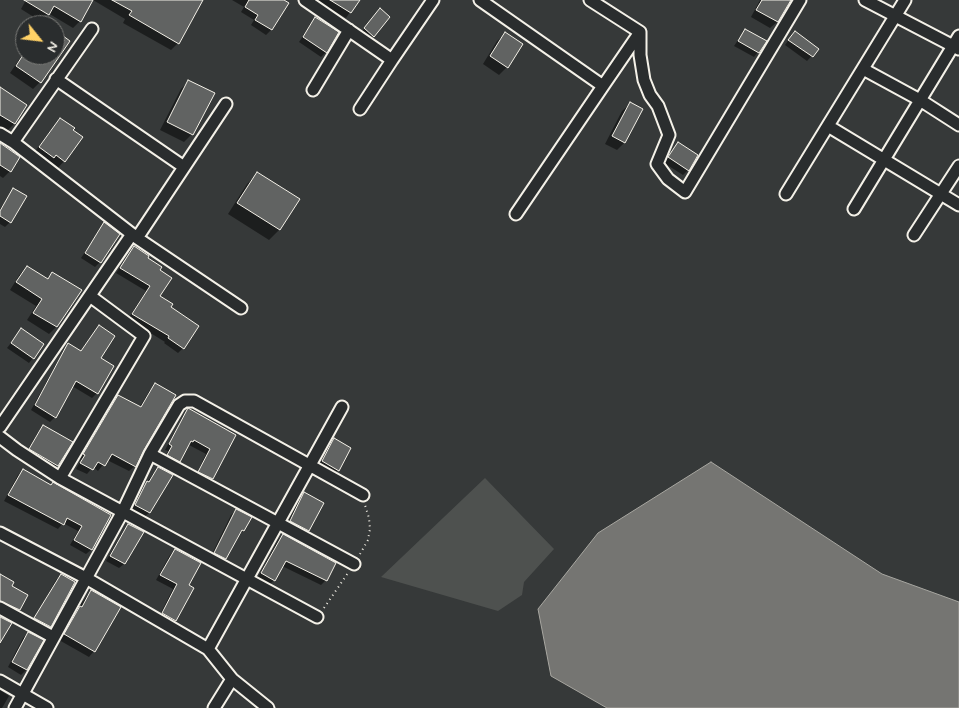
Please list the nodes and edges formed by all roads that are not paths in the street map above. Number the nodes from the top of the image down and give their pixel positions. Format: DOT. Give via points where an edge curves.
graph roads {
  1 [pos="305,0"];
  2 [pos="433,0"];
  3 [pos="480,0"];
  4 [pos="590,0"];
  5 [pos="800,0"];
  6 [pos="865,0"];
  7 [pos="905,0"];
  8 [pos="895,16"];
  9 [pos="92,29"];
  10 [pos="349,30"];
  11 [pos="640,32"];
  12 [pos="957,44"];
  13 [pos="392,60"];
  14 [pos="863,69"];
  15 [pos="56,79"];
  16 [pos="603,86"];
  17 [pos="313,90"];
  18 [pos="920,100"];
  19 [pos="226,104"];
  20 [pos="360,109"];
  21 [pos="959,125"];
  22 [pos="828,126"];
  23 [pos="0,134"];
  24 [pos="13,142"];
  25 [pos="884,160"];
  26 [pos="959,166"];
  27 [pos="184,167"];
  28 [pos="786,194"];
  29 [pos="941,194"];
  30 [pos="959,205"];
  31 [pos="854,209"];
  32 [pos="516,214"];
  33 [pos="914,235"];
  34 [pos="134,236"];
  35 [pos="90,296"];
  36 [pos="241,308"];
  37 [pos="342,407"];
  38 [pos="0,427"];
  39 [pos="0,437"];
  40 [pos="150,454"];
  41 [pos="309,465"];
  42 [pos="60,478"];
  43 [pos="363,495"];
  44 [pos="123,511"];
  45 [pos="277,522"];
  46 [pos="0,533"];
  47 [pos="354,564"];
  48 [pos="86,578"];
  49 [pos="247,580"];
  50 [pos="0,608"];
  51 [pos="317,617"];
  52 [pos="54,638"];
  53 [pos="208,649"];
  54 [pos="232,679"];
  55 [pos="0,681"];
  56 [pos="22,694"];
  57 [pos="15,708"];
  58 [pos="47,708"];
  59 [pos="214,708"];
  60 [pos="268,708"];
  1 -- 10 [label="street"];
  2 -- 13 [label="street"];
  3 -- 16 [label="street"];
  4 -- 11 [label="street"];
  5 -- 11 [label="street" via="685,192 668,179 657,164 669,135 644,80"];
  6 -- 8 [label="street"];
  7 -- 8 [label="street"];
  8 -- 12 [label="street"];
  8 -- 14 [label="street"];
  9 -- 15 [label="street"];
  10 -- 13 [label="street"];
  10 -- 17 [label="street"];
  11 -- 16 [label="street"];
  12 -- 18 [label="street"];
  13 -- 20 [label="street"];
  14 -- 18 [label="street"];
  14 -- 22 [label="street"];
  15 -- 24 [label="street"];
  15 -- 27 [label="street"];
  16 -- 32 [label="street"];
  18 -- 21 [label="street"];
  18 -- 25 [label="street"];
  19 -- 27 [label="street"];
  22 -- 25 [label="street"];
  22 -- 28 [label="street"];
  23 -- 24 [label="street"];
  24 -- 34 [label="street"];
  25 -- 29 [label="street"];
  25 -- 31 [label="street"];
  26 -- 29 [label="street"];
  27 -- 34 [label="street"];
  29 -- 30 [label="street"];
  29 -- 33 [label="street"];
  34 -- 35 [label="street"];
  34 -- 36 [label="street"];
  35 -- 38 [label="street"];
  35 -- 42 [label="street" via="144,336"];
  37 -- 41 [label="street"];
  39 -- 42 [label="street"];
  40 -- 41 [label="street" via="179,405 194,401"];
  40 -- 44 [label="street"];
  40 -- 45 [label="street"];
  41 -- 43 [label="street"];
  41 -- 45 [label="street"];
  42 -- 44 [label="street"];
  44 -- 48 [label="street"];
  44 -- 49 [label="street"];
  45 -- 47 [label="street"];
  45 -- 49 [label="street"];
  46 -- 48 [label="street"];
  48 -- 52 [label="street"];
  48 -- 53 [label="street"];
  49 -- 51 [label="street"];
  49 -- 53 [label="street"];
  50 -- 52 [label="street"];
  52 -- 56 [label="street"];
  53 -- 54 [label="street"];
  54 -- 59 [label="street"];
  54 -- 60 [label="street"];
  55 -- 56 [label="street"];
  56 -- 57 [label="street"];
  56 -- 58 [label="street"];
}
